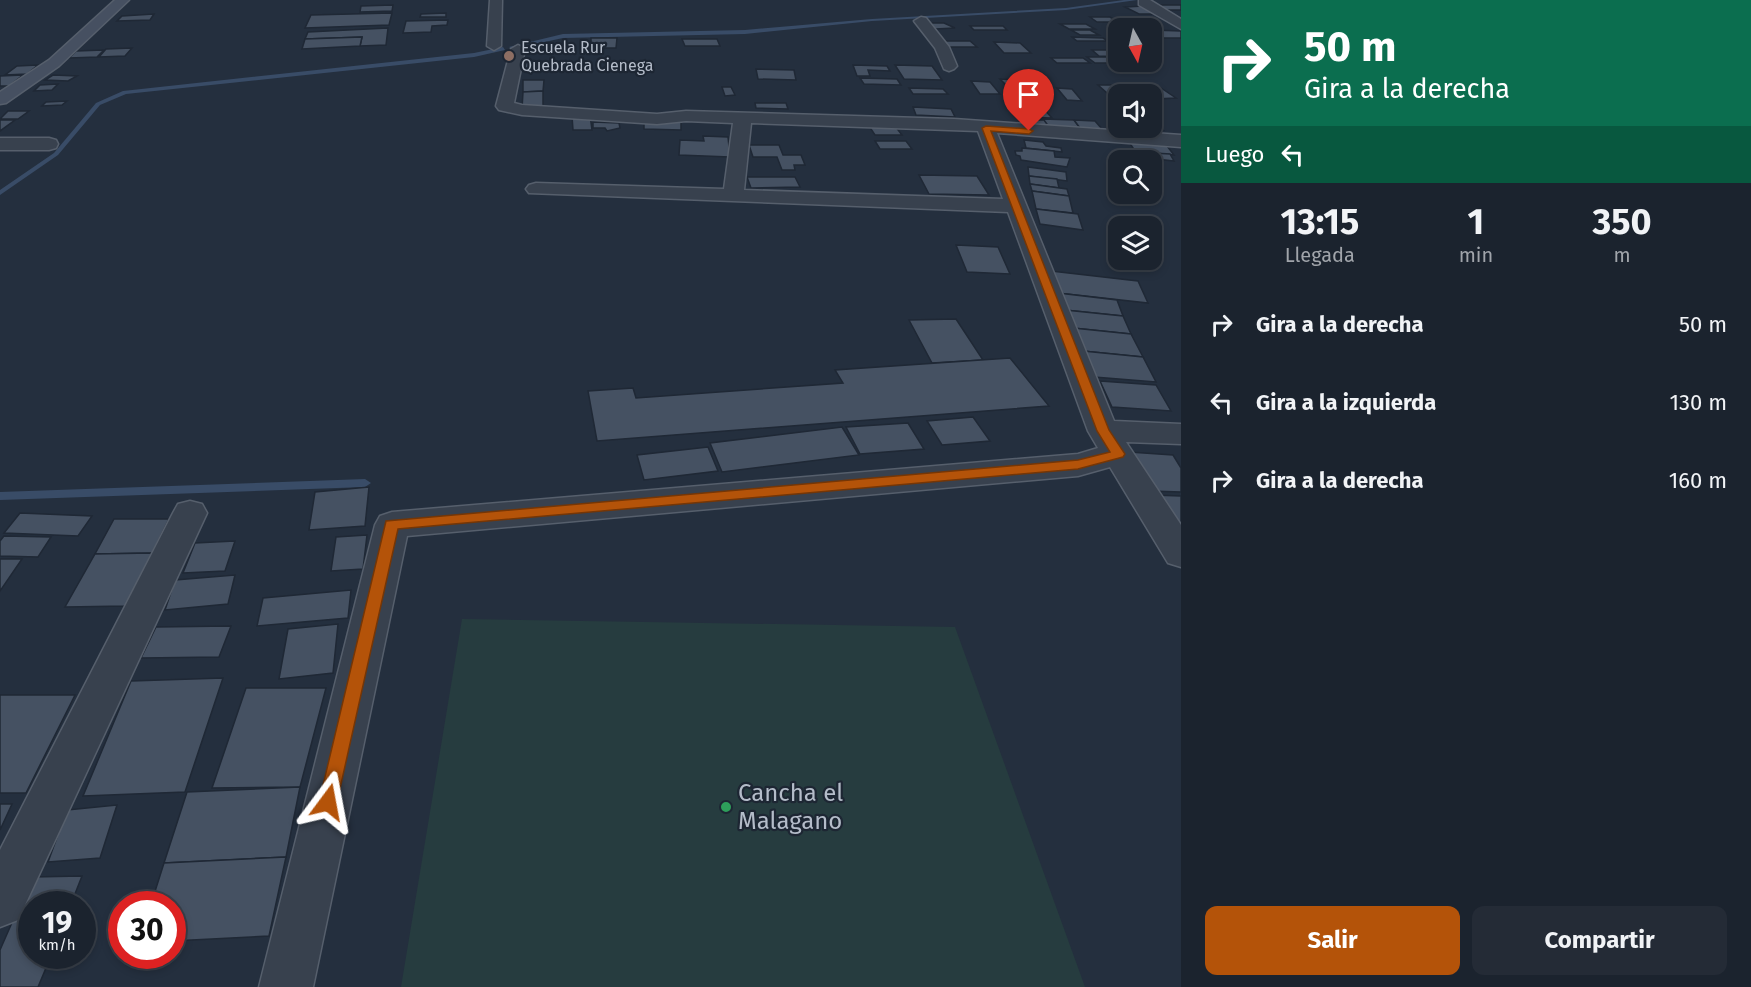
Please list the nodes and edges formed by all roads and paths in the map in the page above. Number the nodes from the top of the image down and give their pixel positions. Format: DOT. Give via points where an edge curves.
graph roads {
  1 [pos="123,0"];
  2 [pos="496,0"];
  3 [pos="1144,2"];
  4 [pos="921,21"];
  5 [pos="1181,25"];
  6 [pos="494,46"];
  7 [pos="518,49"];
  8 [pos="949,66"];
  9 [pos="0,99"];
  10 [pos="743,118"];
  11 [pos="986,128"];
  12 [pos="1181,141"];
  13 [pos="0,144"];
  14 [pos="49,144"];
  15 [pos="536,189"];
  16 [pos="733,196"];
  17 [pos="1016,206"];
  18 [pos="1181,434"];
  19 [pos="1110,442"];
  20 [pos="190,513"];
  21 [pos="1181,553"];
  22 [pos="0,902"];
  23 [pos="286,987"];
  1 -- 9 [label="main road" via="54,63"];
  2 -- 6 [label="street"];
  3 -- 5 [label="street"];
  4 -- 8 [label="street" via="942,47"];
  7 -- 10 [label="street" via="505,106 551,114"];
  10 -- 11 [label="street"];
  10 -- 16 [label="street"];
  11 -- 12 [label="street"];
  11 -- 17 [label="street"];
  13 -- 14 [label="street"];
  15 -- 16 [label="street"];
  16 -- 17 [label="street"];
  17 -- 19 [label="street"];
  18 -- 19 [label="street"];
  19 -- 21 [label="street"];
  19 -- 23 [label="street" via="1078,465 392,525"];
  20 -- 22 [label="street"];
}
